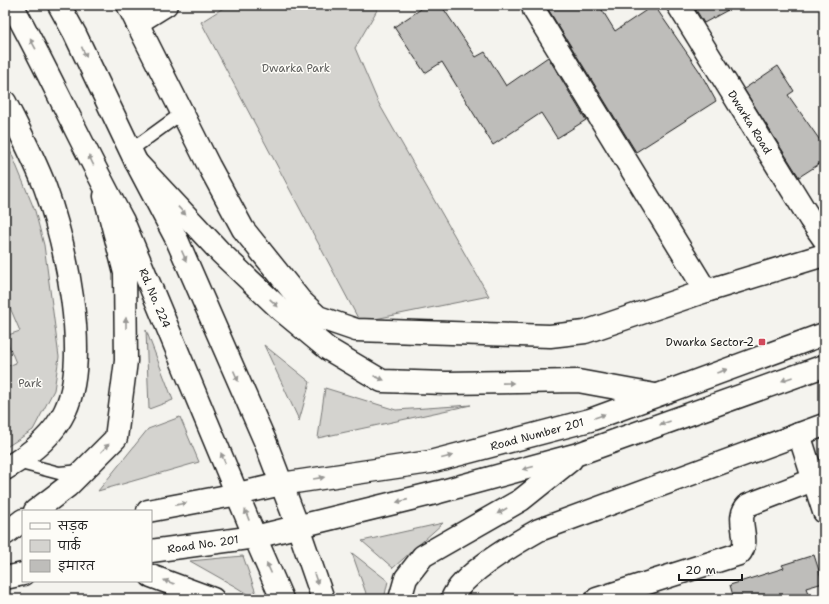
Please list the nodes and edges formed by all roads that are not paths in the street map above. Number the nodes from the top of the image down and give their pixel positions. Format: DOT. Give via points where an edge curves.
graph roads {
  1 [pos="12,5"];
  2 [pos="59,5"];
  3 [pos="166,5"];
  4 [pos="533,5"];
  5 [pos="678,5"];
  6 [pos="133,14"];
  7 [pos="5,102"];
  8 [pos="182,113"];
  9 [pos="133,156"];
  10 [pos="100,181"];
  11 [pos="824,239"];
  12 [pos="824,255"];
  13 [pos="706,291"];
  14 [pos="824,334"];
  15 [pos="824,366"];
  16 [pos="656,396"];
  17 [pos="824,425"];
  18 [pos="799,434"];
  19 [pos="578,454"];
  20 [pos="11,466"];
  21 [pos="82,471"];
  22 [pos="813,480"];
  23 [pos="281,484"];
  24 [pos="238,494"];
  25 [pos="36,510"];
  26 [pos="152,510"];
  27 [pos="824,512"];
  28 [pos="22,521"];
  29 [pos="298,527"];
  30 [pos="5,534"];
  31 [pos="22,536"];
  32 [pos="255,537"];
  33 [pos="5,539"];
  34 [pos="152,551"];
  35 [pos="22,574"];
  36 [pos="152,576"];
  37 [pos="5,578"];
  38 [pos="213,599"];
  39 [pos="282,599"];
  40 [pos="323,599"];
  41 [pos="400,599"];
  42 [pos="452,599"];
  43 [pos="597,599"];
  10 -- 1 [label="main road, Rd. No. 224, one-way" via="41,58"];
  2 -- 9 [label="main road, one-way"];
  3 -- 6 [label="main road"];
  4 -- 13 [label="main road"];
  5 -- 11 [label="main road, Dwarka Road"];
  6 -- 8 [label="main road"];
  7 -- 20 [label="main road" via="44,187 58,230 71,299 76,353 65,410 48,436 28,455"];
  8 -- 9 [label="lane"];
  8 -- 13 [label="main road" via="243,229 300,300 318,317 332,323 356,330 550,336 585,332"];
  9 -- 16 [label="main road, one-way" via="221,253 281,310 328,349 382,381 446,384 578,381"];
  9 -- 23 [label="main road, one-way" via="177,240 265,441"];
  21 -- 10 [label="main road, one-way" via="116,438 126,361 125,273"];
  24 -- 10 [label="main road, Rd. No. 224, one-way" via="123,221"];
  12 -- 13 [label="main road"];
  16 -- 14 [label="main road, Road Number 201, one-way"];
  15 -- 19 [label="main road, one-way"];
  23 -- 16 [label="main road, Road Number 201, one-way" via="430,462 590,420"];
  17 -- 18 [label="main road"];
  18 -- 22 [label="main road"];
  18 -- 42 [label="main road" via="539,530 499,552 468,579"];
  19 -- 29 [label="main road, one-way"];
  19 -- 41 [label="main road, one-way" via="520,500 423,556 406,578"];
  20 -- 21 [label="lane" via="59,473"];
  21 -- 25 [label="main road" via="68,486"];
  22 -- 27 [label="main road"];
  22 -- 43 [label="main road" via="748,505 742,515 746,543 739,554"];
  23 -- 24 [label="main road, Road Number 201"];
  23 -- 29 [label="main road"];
  26 -- 24 [label="main road, one-way"];
  32 -- 24 [label="main road, Rd. No. 224, one-way"];
  28 -- 30 [label="main road"];
  29 -- 32 [label="main road"];
  29 -- 40 [label="main road, one-way"];
  31 -- 33 [label="main road"];
  32 -- 34 [label="main road, Road No. 201"];
  39 -- 32 [label="main road, Rd. No. 224, one-way"];
  35 -- 37 [label="main road"];
  38 -- 36 [label="main road, one-way"];
}
